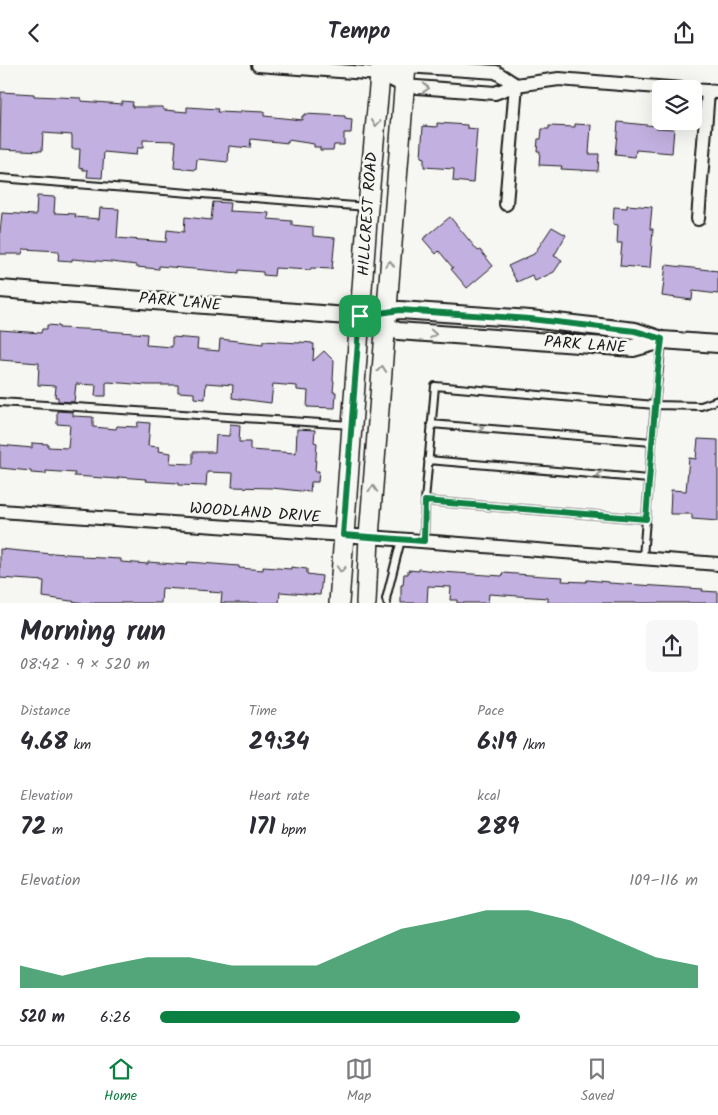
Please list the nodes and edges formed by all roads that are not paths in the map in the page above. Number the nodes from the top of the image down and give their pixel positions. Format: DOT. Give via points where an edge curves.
graph roads {
  1 [pos="258,65"];
  2 [pos="406,66"];
  3 [pos="380,70"];
  4 [pos="516,85"];
  5 [pos="404,86"];
  6 [pos="652,87"];
  7 [pos="713,91"];
  8 [pos="0,178"];
  9 [pos="506,204"];
  10 [pos="368,207"];
  11 [pos="698,219"];
  12 [pos="0,289"];
  13 [pos="360,316"];
  14 [pos="386,319"];
  15 [pos="662,339"];
  16 [pos="718,344"];
  17 [pos="718,400"];
  18 [pos="0,402"];
  19 [pos="655,405"];
  20 [pos="431,424"];
  21 [pos="352,425"];
  22 [pos="652,442"];
  23 [pos="428,460"];
  24 [pos="649,479"];
  25 [pos="425,501"];
  26 [pos="0,511"];
  27 [pos="646,519"];
  28 [pos="343,535"];
  29 [pos="369,537"];
  30 [pos="401,540"];
  31 [pos="424,541"];
  32 [pos="643,557"];
  33 [pos="718,564"];
  34 [pos="339,603"];
  35 [pos="366,603"];
  36 [pos="386,603"];
  1 -- 3 [label="street"];
  2 -- 3 [label="street"];
  2 -- 4 [label="street" via="496,72"];
  2 -- 5 [label="main road, HILLCREST ROAD"];
  3 -- 5 [label="street"];
  3 -- 10 [label="main road, HILLCREST ROAD, one-way"];
  5 -- 4 [label="street, one-way" via="495,93"];
  4 -- 6 [label="street" via="559,79"];
  4 -- 9 [label="street"];
  14 -- 5 [label="main road, HILLCREST ROAD, one-way"];
  7 -- 11 [label="street"];
  8 -- 10 [label="lane"];
  10 -- 13 [label="main road, HILLCREST ROAD"];
  12 -- 13 [label="street, PARK LANE"];
  13 -- 14 [label="street, PARK LANE"];
  13 -- 21 [label="main road, HILLCREST ROAD"];
  14 -- 15 [label="street, PARK LANE" via="407,311 530,319 635,331"];
  14 -- 15 [label="street, PARK LANE, one-way" via="398,331 633,348"];
  29 -- 14 [label="main road, HILLCREST ROAD, one-way"];
  15 -- 16 [label="street, PARK LANE"];
  15 -- 19 [label="lane"];
  17 -- 19 [label="lane" via="701,406"];
  18 -- 21 [label="lane"];
  19 -- 20 [label="lane" via="434,386"];
  19 -- 22 [label="lane"];
  20 -- 22 [label="lane, one-way"];
  20 -- 23 [label="lane"];
  21 -- 28 [label="main road, HILLCREST ROAD"];
  22 -- 24 [label="lane"];
  24 -- 23 [label="lane, one-way"];
  23 -- 25 [label="lane"];
  24 -- 27 [label="lane"];
  25 -- 27 [label="lane"];
  25 -- 31 [label="lane"];
  26 -- 28 [label="street, WOODLAND DRIVE"];
  27 -- 32 [label="lane"];
  28 -- 29 [label="street, WOODLAND DRIVE"];
  28 -- 34 [label="main road, HILLCREST ROAD, one-way"];
  29 -- 30 [label="street, WOODLAND DRIVE"];
  29 -- 35 [label="main road, HILLCREST ROAD"];
  30 -- 31 [label="street, WOODLAND DRIVE"];
  30 -- 36 [label="lane"];
  31 -- 32 [label="street, WOODLAND DRIVE"];
  32 -- 33 [label="street, WOODLAND DRIVE"];
}
